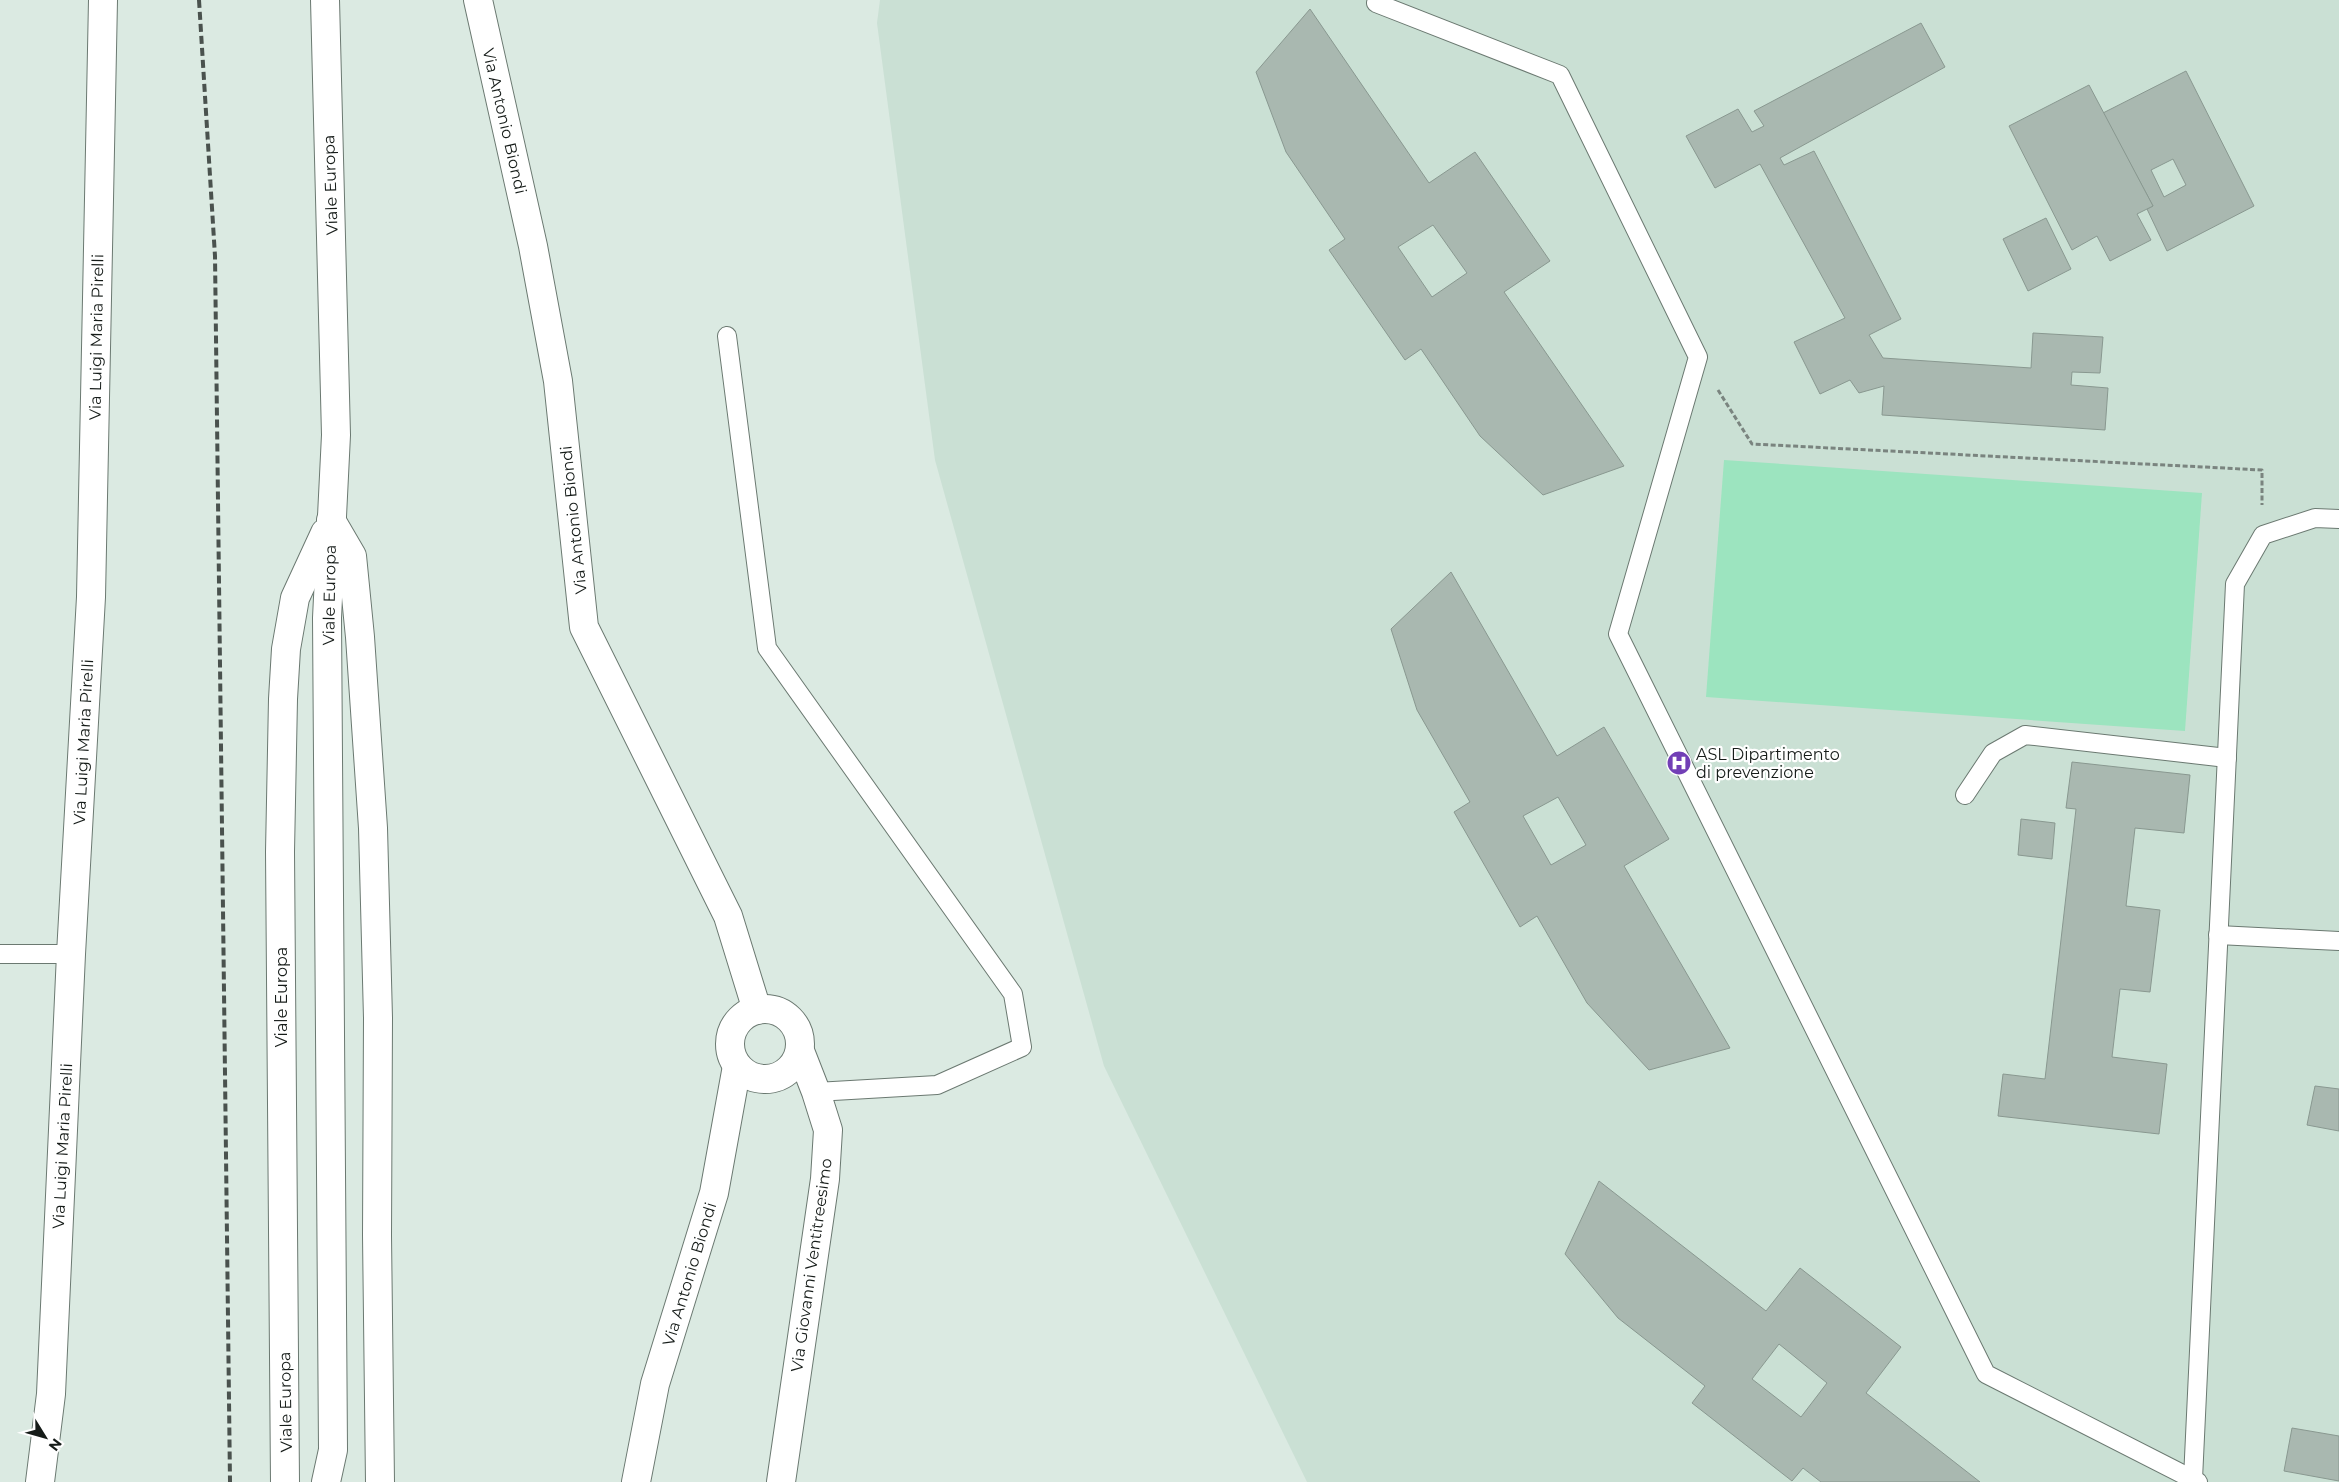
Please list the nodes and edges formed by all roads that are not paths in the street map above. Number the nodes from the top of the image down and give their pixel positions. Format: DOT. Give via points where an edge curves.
graph roads {
  1 [pos="103,0"];
  2 [pos="325,0"];
  3 [pos="478,0"];
  4 [pos="1376,3"];
  5 [pos="727,336"];
  6 [pos="2339,519"];
  7 [pos="331,520"];
  8 [pos="2227,758"];
  9 [pos="1965,795"];
  10 [pos="2218,935"];
  11 [pos="2339,941"];
  12 [pos="0,954"];
  13 [pos="71,954"];
  14 [pos="757,1010"];
  15 [pos="800,1051"];
  16 [pos="736,1066"];
  17 [pos="816,1092"];
  18 [pos="333,1450"];
  19 [pos="2196,1481"];
  20 [pos="40,1482"];
  21 [pos="285,1482"];
  22 [pos="326,1482"];
  23 [pos="342,1482"];
  24 [pos="380,1482"];
  25 [pos="636,1482"];
  26 [pos="781,1482"];
  1 -- 13 [label="main road, Via Luigi Maria Pirelli" via="91,597"];
  2 -- 7 [label="main road, Viale Europa" via="336,435"];
  3 -- 14 [label="main road, Via Antonio Biondi" via="531,237 558,381 584,627 728,916"];
  4 -- 19 [label="lane" via="1560,75 1698,357 1618,634 1986,1374"];
  5 -- 17 [label="lane" via="767,648 1013,994 1022,1046 937,1085"];
  6 -- 8 [label="lane" via="2315,518 2263,535 2235,584"];
  7 -- 18 [label="main road, Viale Europa" via="327,618"];
  7 -- 21 [label="main road, Viale Europa" via="295,598 286,649 281,771"];
  7 -- 24 [label="main road, Viale Europa" via="352,556 373,828 378,1018"];
  8 -- 9 [label="lane" via="2025,734 1993,753"];
  8 -- 10 [label="lane"];
  10 -- 11 [label="lane"];
  10 -- 19 [label="lane"];
  12 -- 13 [label="lane"];
  13 -- 20 [label="main road, Via Luigi Maria Pirelli" via="51,1394"];
  14 -- 15 [label="main road" via="780,1012 790,1018 801,1039"];
  14 -- 16 [label="main road" via="738,1022 732,1032 731,1055"];
  15 -- 16 [label="main road" via="789,1071 768,1080 745,1074"];
  15 -- 17 [label="main road, Via Giovanni Ventitreesimo"];
  16 -- 25 [label="main road, Via Antonio Biondi" via="714,1193 655,1384"];
  17 -- 26 [label="main road, Via Giovanni Ventitreesimo" via="828,1130 825,1179"];
  18 -- 22 [label="main road, Viale Europa"];
  18 -- 23 [label="main road, Viale Europa"];
}
